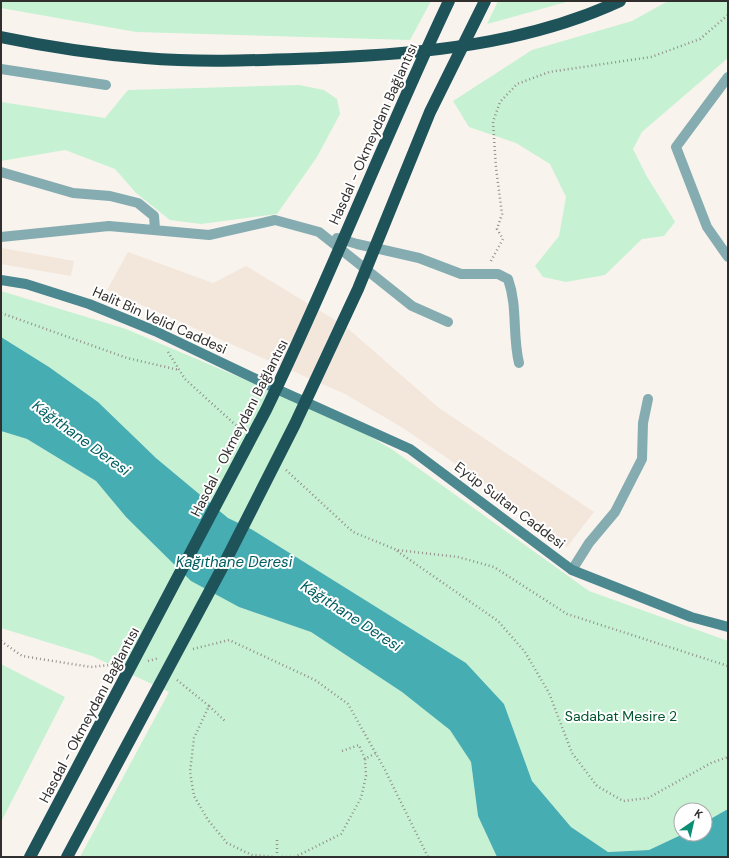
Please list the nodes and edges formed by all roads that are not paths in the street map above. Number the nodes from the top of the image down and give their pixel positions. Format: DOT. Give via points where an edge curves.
graph roads {
  1 [pos="449,1"];
  2 [pos="485,1"];
  3 [pos="620,1"];
  4 [pos="1,37"];
  5 [pos="1,69"];
  6 [pos="728,77"];
  7 [pos="106,85"];
  8 [pos="1,172"];
  9 [pos="155,229"];
  10 [pos="320,232"];
  11 [pos="1,237"];
  12 [pos="728,257"];
  13 [pos="1,280"];
  14 [pos="448,322"];
  15 [pos="519,363"];
  16 [pos="281,391"];
  17 [pos="648,400"];
  18 [pos="572,570"];
  19 [pos="728,628"];
  20 [pos="30,857"];
  21 [pos="67,857"];
  1 -- 20 [label="highway, Hasdal - Okmeydanı Bağlantısı, bridge" via="395,118 302,336 266,410"];
  2 -- 21 [label="highway, bridge" via="430,112 358,289 295,424 221,570"];
  3 -- 4 [label="highway" via="577,18 498,40 441,50 368,56 204,61 145,58 68,50"];
  5 -- 7 [label="street"];
  6 -- 12 [label="street" via="676,147 707,227"];
  8 -- 9 [label="street" via="73,193 110,196 138,202 154,216"];
  9 -- 10 [label="street" via="209,235 275,220"];
  9 -- 11 [label="street" via="109,226"];
  10 -- 14 [label="street" via="412,306"];
  10 -- 15 [label="street" via="357,244 419,258 461,274 498,274 508,279 514,296 515,346"];
  13 -- 16 [label="main road, Halit Bin Velid Caddesi" via="26,284 89,304 156,330"];
  16 -- 18 [label="main road, Eyüp Sultan Caddesi" via="410,449"];
  17 -- 18 [label="street" via="643,423 642,459 615,512 589,543"];
  18 -- 19 [label="main road, Eyüp Sultan Caddesi" via="691,617"];
}
